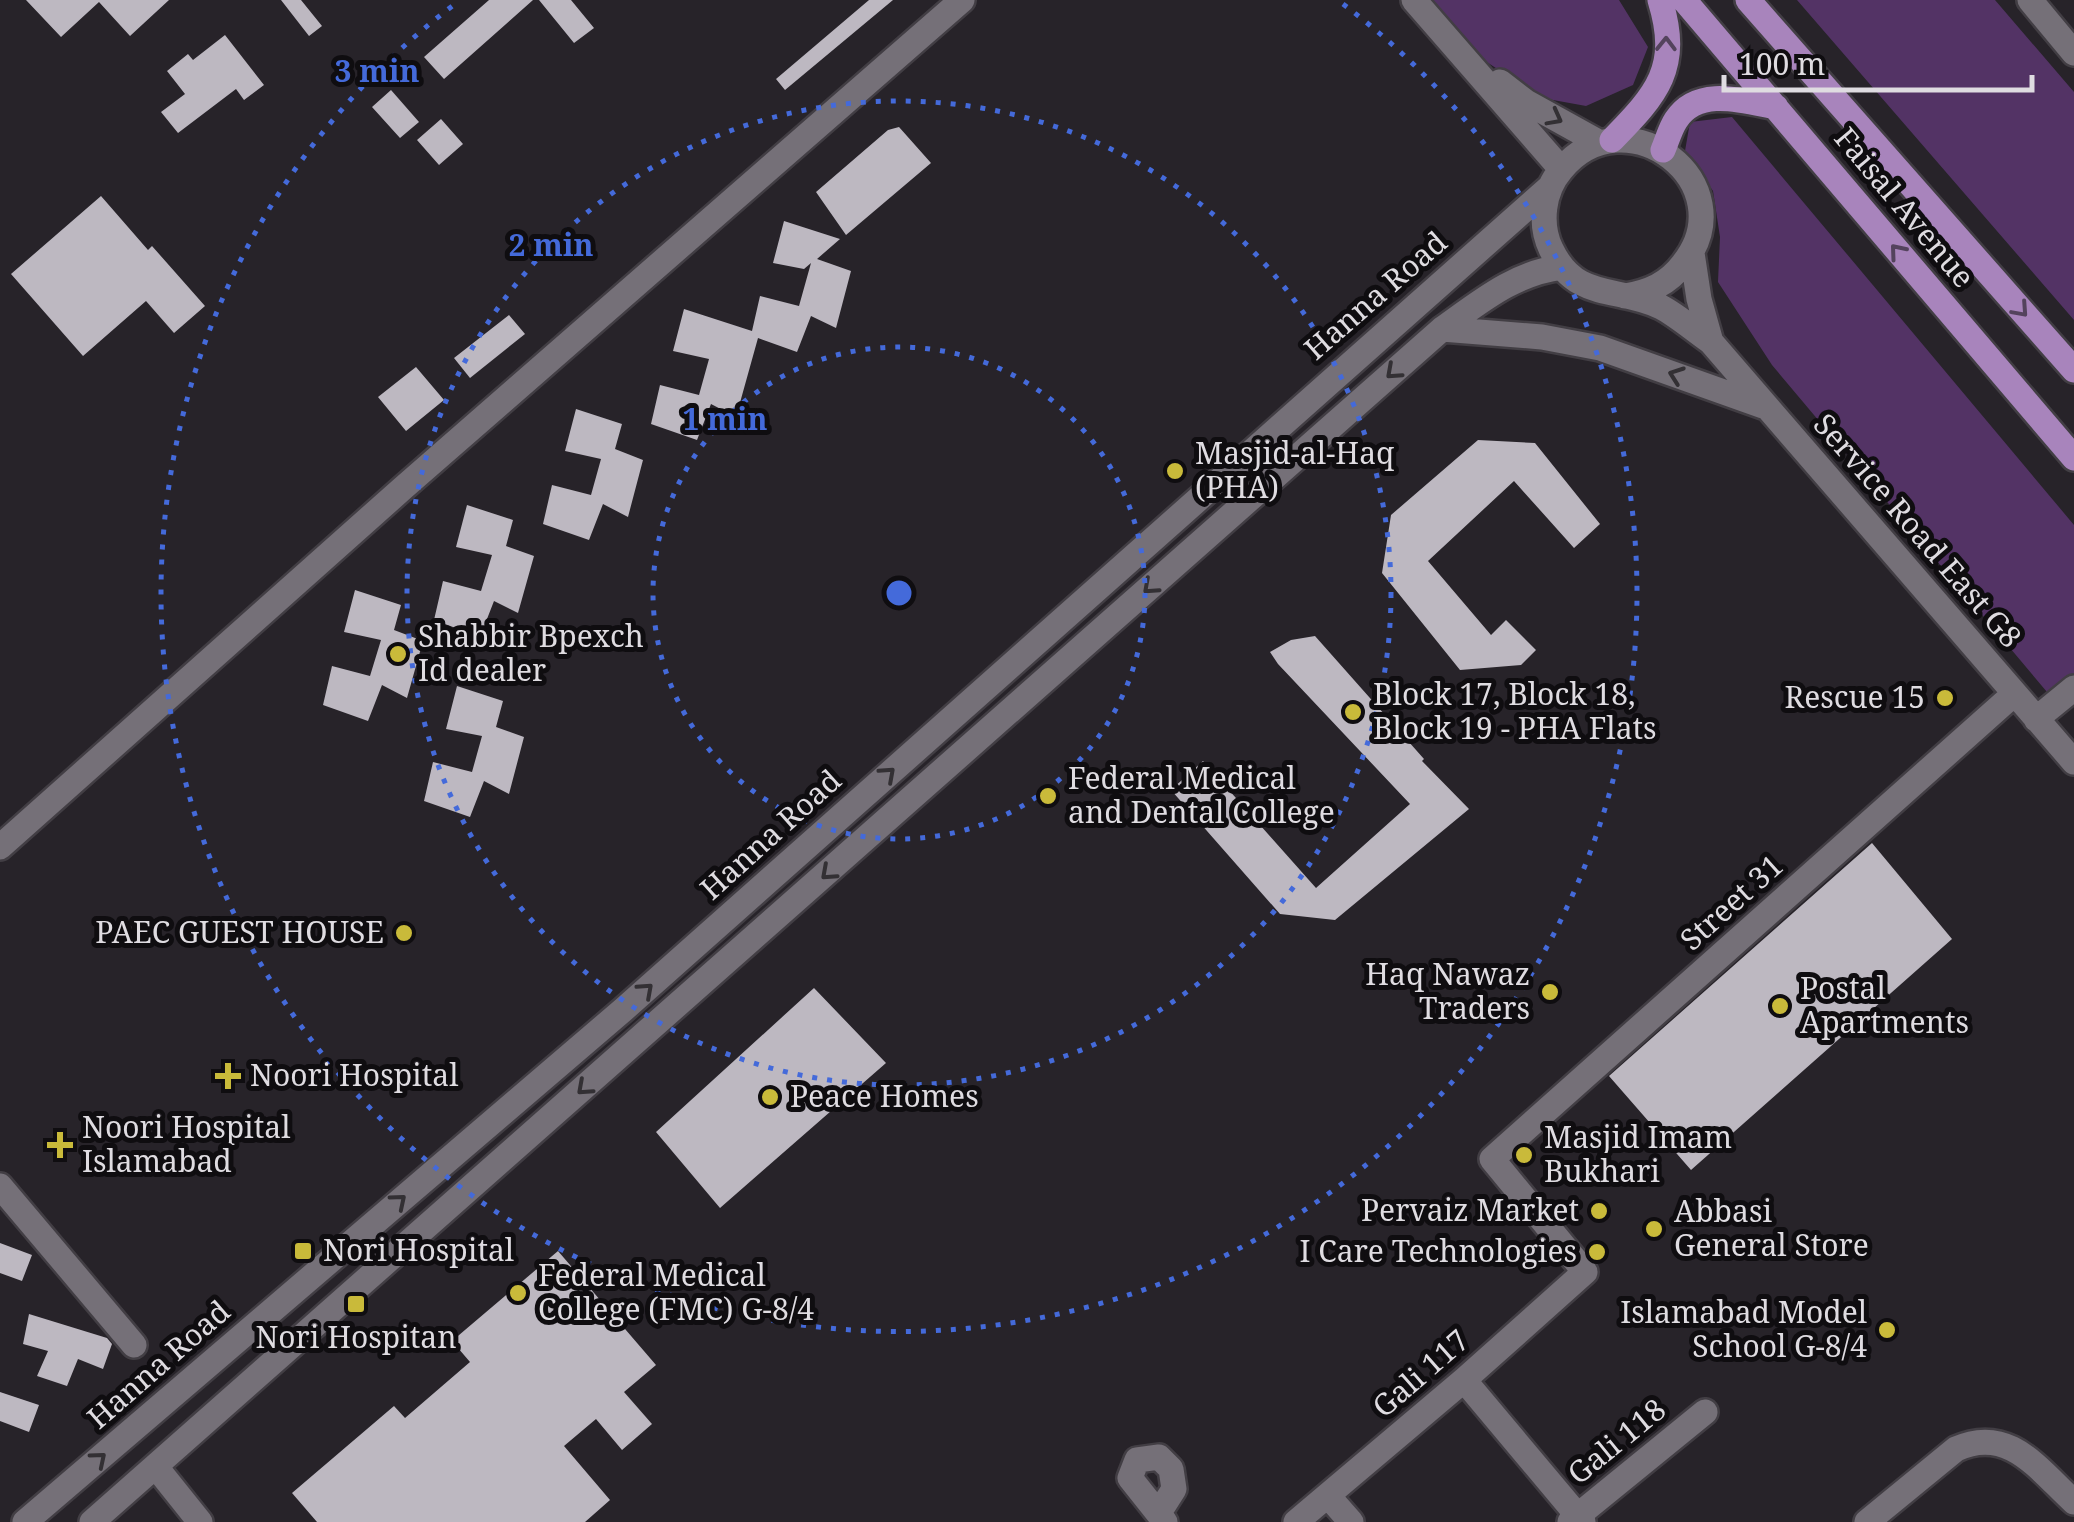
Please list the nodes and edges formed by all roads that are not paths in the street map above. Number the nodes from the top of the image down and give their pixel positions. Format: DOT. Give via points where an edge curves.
graph roads {
  1 [pos="962,0"];
  2 [pos="1414,0"];
  3 [pos="1660,0"];
  4 [pos="1684,0"];
  5 [pos="1748,0"];
  6 [pos="2030,0"];
  7 [pos="1456,48"];
  8 [pos="2074,53"];
  9 [pos="1776,107"];
  10 [pos="1606,142"];
  11 [pos="1663,150"];
  12 [pos="1556,178"];
  13 [pos="1692,253"];
  14 [pos="1562,267"];
  15 [pos="1625,296"];
  16 [pos="1442,329"];
  17 [pos="1711,342"];
  18 [pos="2074,370"];
  19 [pos="1768,408"];
  20 [pos="2074,458"];
  21 [pos="2074,688"];
  22 [pos="2014,694"];
  23 [pos="2036,719"];
  24 [pos="917,748"];
  25 [pos="2070,751"];
  26 [pos="938,774"];
  27 [pos="0,847"];
  28 [pos="0,1186"];
  29 [pos="1585,1272"];
  30 [pos="134,1345"];
  31 [pos="1464,1380"];
  32 [pos="1706,1412"];
  33 [pos="156,1467"];
  34 [pos="1329,1497"];
  35 [pos="2074,1502"];
  36 [pos="1577,1520"];
  37 [pos="25,1522"];
  38 [pos="92,1522"];
  39 [pos="200,1522"];
  40 [pos="1296,1522"];
  41 [pos="1351,1522"];
  42 [pos="1867,1522"];
  1 -- 27 [label="street"];
  2 -- 7 [label="street"];
  10 -- 3 [label="main road, one-way" via="1660,88 1668,35"];
  4 -- 9 [label="main road, Faisal Avenue"];
  5 -- 18 [label="main road, Faisal Avenue, one-way"];
  6 -- 8 [label="street"];
  7 -- 10 [label="street, one-way" via="1526,102"];
  7 -- 12 [label="street"];
  9 -- 11 [label="main road" via="1724,98 1690,105"];
  20 -- 9 [label="main road, Faisal Avenue, one-way"];
  10 -- 11 [label="street" via="1638,141"];
  10 -- 12 [label="street" via="1573,158"];
  11 -- 13 [label="street" via="1698,196 1700,225"];
  12 -- 14 [label="street" via="1544,214 1548,242"];
  12 -- 24 [label="street, Hanna Road"];
  13 -- 15 [label="street" via="1660,287"];
  13 -- 17 [label="street"];
  14 -- 15 [label="street" via="1590,289"];
  14 -- 16 [label="street" via="1505,284"];
  15 -- 17 [label="street" via="1660,306"];
  19 -- 16 [label="street, one-way" via="1600,348"];
  16 -- 26 [label="street, one-way"];
  17 -- 19 [label="street, Service Road East G8"];
  19 -- 22 [label="street, Service Road East G8"];
  21 -- 23 [label="street"];
  22 -- 23 [label="street, Service Road East G8"];
  22 -- 29 [label="street, Street 31" via="1492,1159"];
  23 -- 25 [label="street, Service Road East G8"];
  24 -- 26 [label="street"];
  37 -- 24 [label="street, Hanna Road, one-way" via="623,1010"];
  26 -- 33 [label="street, one-way"];
  28 -- 30 [label="street"];
  29 -- 31 [label="street, Gali 117"];
  31 -- 34 [label="street, Gali 117"];
  31 -- 36 [label="street"];
  32 -- 36 [label="street, Gali 118"];
  33 -- 38 [label="street"];
  33 -- 39 [label="street"];
  34 -- 40 [label="street, Gali 117"];
  34 -- 41 [label="street"];
  35 -- 42 [label="street" via="2022,1454 1993,1441 1972,1441"];
}
